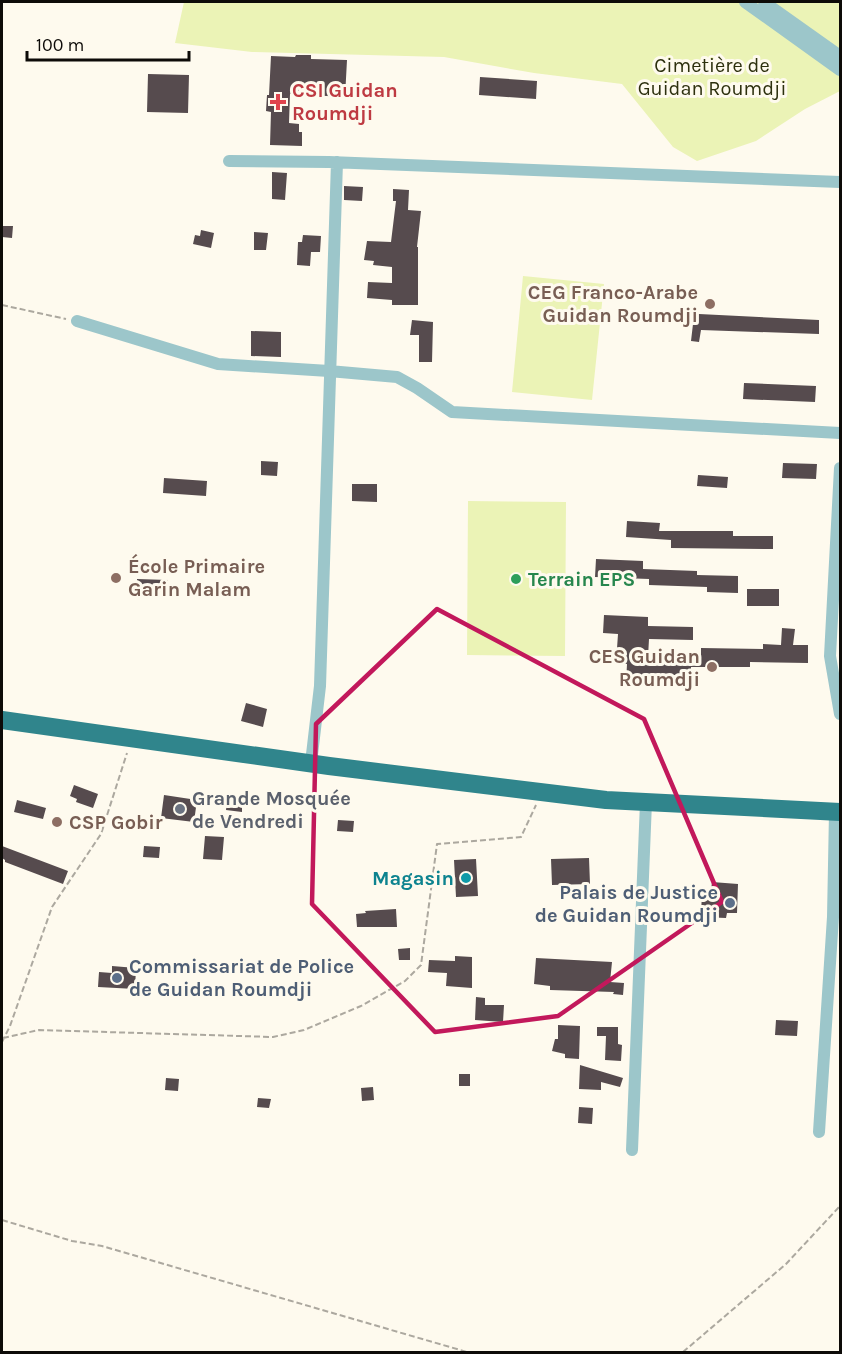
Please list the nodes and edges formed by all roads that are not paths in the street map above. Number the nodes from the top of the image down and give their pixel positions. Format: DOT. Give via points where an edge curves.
graph roads {
  1 [pos="746,2"];
  2 [pos="764,2"];
  3 [pos="840,56"];
  4 [pos="840,70"];
  5 [pos="229,161"];
  6 [pos="337,162"];
  7 [pos="840,182"];
  8 [pos="77,321"];
  9 [pos="329,371"];
  10 [pos="840,433"];
  11 [pos="840,468"];
  12 [pos="840,714"];
  13 [pos="2,720"];
  14 [pos="311,763"];
  15 [pos="646,802"];
  16 [pos="838,812"];
  17 [pos="819,1132"];
  18 [pos="632,1150"];
  1 -- 4 [label="street"];
  2 -- 3 [label="street"];
  5 -- 6 [label="street"];
  6 -- 7 [label="street"];
  6 -- 9 [label="street"];
  8 -- 9 [label="street" via="218,364"];
  9 -- 10 [label="street" via="397,377 452,412"];
  9 -- 14 [label="street" via="320,686"];
  11 -- 12 [label="street" via="830,656"];
  13 -- 14 [label="highway"];
  14 -- 15 [label="highway"];
  15 -- 16 [label="highway"];
  15 -- 18 [label="street"];
  16 -- 17 [label="street"];
}
